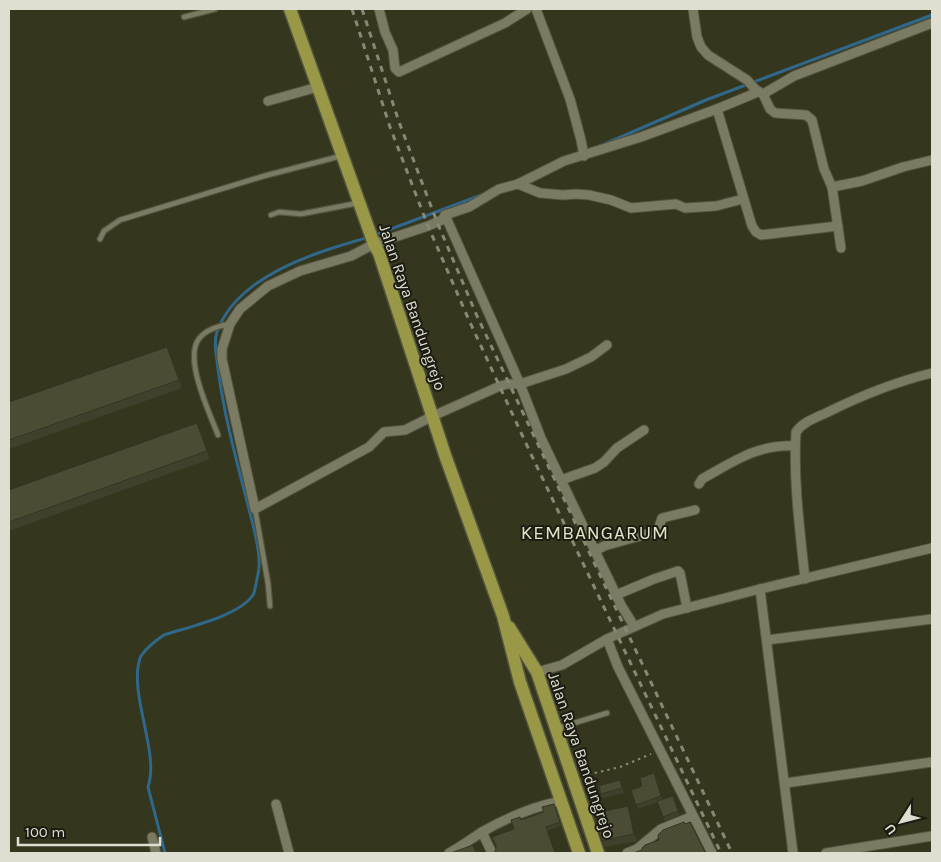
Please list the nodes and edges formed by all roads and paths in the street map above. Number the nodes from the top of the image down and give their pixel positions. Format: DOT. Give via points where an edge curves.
graph roads {
  1 [pos="215,9"];
  2 [pos="290,9"];
  3 [pos="379,9"];
  4 [pos="527,9"];
  5 [pos="536,9"];
  6 [pos="693,9"];
  7 [pos="184,17"];
  8 [pos="932,23"];
  9 [pos="318,88"];
  10 [pos="758,92"];
  11 [pos="268,101"];
  12 [pos="717,109"];
  13 [pos="343,155"];
  14 [pos="584,155"];
  15 [pos="932,160"];
  16 [pos="518,184"];
  17 [pos="832,187"];
  18 [pos="743,199"];
  19 [pos="359,202"];
  20 [pos="271,215"];
  21 [pos="445,216"];
  22 [pos="838,226"];
  23 [pos="100,239"];
  24 [pos="372,239"];
  25 [pos="841,248"];
  26 [pos="228,324"];
  27 [pos="607,345"];
  28 [pos="932,373"];
  29 [pos="520,384"];
  30 [pos="433,416"];
  31 [pos="644,430"];
  32 [pos="218,435"];
  33 [pos="795,446"];
  34 [pos="560,480"];
  35 [pos="699,484"];
  36 [pos="255,509"];
  37 [pos="695,510"];
  38 [pos="932,548"];
  39 [pos="595,551"];
  40 [pos="805,579"];
  41 [pos="760,589"];
  42 [pos="616,595"];
  43 [pos="270,606"];
  44 [pos="687,608"];
  45 [pos="503,616"];
  46 [pos="932,619"];
  47 [pos="634,626"];
  48 [pos="607,639"];
  49 [pos="767,640"];
  50 [pos="537,672"];
  51 [pos="607,713"];
  52 [pos="557,728"];
  53 [pos="661,750"];
  54 [pos="932,762"];
  55 [pos="551,773"];
  56 [pos="571,773"];
  57 [pos="786,783"];
  58 [pos="560,801"];
  59 [pos="276,804"];
  60 [pos="693,816"];
  61 [pos="482,832"];
  62 [pos="932,836"];
  63 [pos="152,837"];
  64 [pos="156,853"];
  65 [pos="289,853"];
  66 [pos="449,853"];
  67 [pos="492,853"];
  68 [pos="579,853"];
  69 [pos="598,853"];
  70 [pos="627,853"];
  71 [pos="712,853"];
  72 [pos="793,853"];
  73 [pos="826,853"];
  1 -- 7 [label="lane"];
  2 -- 9 [label="main road, Jalan Raya Bandungrejo"];
  3 -- 4 [label="street" via="393,50 395,68 399,72 505,23"];
  5 -- 14 [label="street" via="570,98"];
  6 -- 10 [label="street" via="701,47 716,61 747,80"];
  8 -- 10 [label="street"];
  9 -- 11 [label="street"];
  9 -- 13 [label="main road, Jalan Raya Bandungrejo"];
  10 -- 12 [label="street"];
  10 -- 17 [label="street" via="775,113 806,115 812,120 824,169"];
  12 -- 14 [label="street"];
  12 -- 18 [label="street"];
  13 -- 19 [label="main road, Jalan Raya Bandungrejo"];
  13 -- 23 [label="lane" via="120,220 104,231"];
  14 -- 16 [label="street" via="564,161"];
  15 -- 17 [label="street"];
  16 -- 18 [label="street" via="540,193 589,195 631,208 676,204 686,208 716,206"];
  16 -- 21 [label="street" via="499,189"];
  17 -- 22 [label="street"];
  18 -- 22 [label="street" via="753,230 762,235"];
  19 -- 20 [label="lane" via="301,214 279,212"];
  19 -- 24 [label="main road, Jalan Raya Bandungrejo"];
  21 -- 24 [label="street" via="428,226"];
  21 -- 29 [label="street"];
  22 -- 25 [label="street"];
  24 -- 26 [label="street" via="351,256 300,271 268,286 240,309"];
  24 -- 30 [label="main road, Jalan Raya Bandungrejo"];
  26 -- 32 [label="lane" via="203,334 194,354 199,387"];
  26 -- 36 [label="street" via="222,360"];
  27 -- 29 [label="street" via="575,365"];
  28 -- 33 [label="street" via="900,381 803,424 796,432"];
  29 -- 30 [label="street" via="500,386"];
  29 -- 34 [label="street"];
  30 -- 36 [label="street" via="405,430 384,432 369,446"];
  30 -- 45 [label="main road, Jalan Raya Bandungrejo"];
  31 -- 34 [label="street" via="595,468"];
  33 -- 35 [label="street" via="778,445 749,454 702,479"];
  33 -- 40 [label="street"];
  34 -- 39 [label="street"];
  36 -- 43 [label="lane"];
  37 -- 39 [label="street" via="662,518 654,532"];
  38 -- 40 [label="street"];
  39 -- 42 [label="street"];
  40 -- 41 [label="street"];
  41 -- 44 [label="street"];
  41 -- 49 [label="street"];
  42 -- 44 [label="street" via="678,571"];
  42 -- 47 [label="street"];
  44 -- 47 [label="street"];
  45 -- 50 [label="main road, Jalan Raya Bandungrejo"];
  45 -- 55 [label="main road, Jalan Raya Bandungrejo" via="520,682"];
  46 -- 49 [label="street"];
  47 -- 48 [label="street"];
  48 -- 50 [label="street" via="562,665"];
  48 -- 53 [label="street"];
  49 -- 57 [label="street"];
  50 -- 52 [label="main road, Jalan Raya Bandungrejo"];
  51 -- 52 [label="lane"];
  52 -- 56 [label="main road, Jalan Raya Bandungrejo"];
  53 -- 56 [label="path" via="620,767"];
  53 -- 60 [label="street"];
  54 -- 57 [label="street"];
  55 -- 56 [label="main road"];
  55 -- 58 [label="main road, Jalan Raya Bandungrejo"];
  56 -- 69 [label="main road, Jalan Raya Bandungrejo"];
  57 -- 72 [label="street"];
  58 -- 61 [label="street" via="541,805"];
  58 -- 68 [label="main road, Jalan Raya Bandungrejo"];
  59 -- 65 [label="street"];
  60 -- 70 [label="street" via="662,829"];
  60 -- 71 [label="street"];
  61 -- 66 [label="street"];
  61 -- 67 [label="street"];
  62 -- 73 [label="street"];
  63 -- 64 [label="street"];
}
